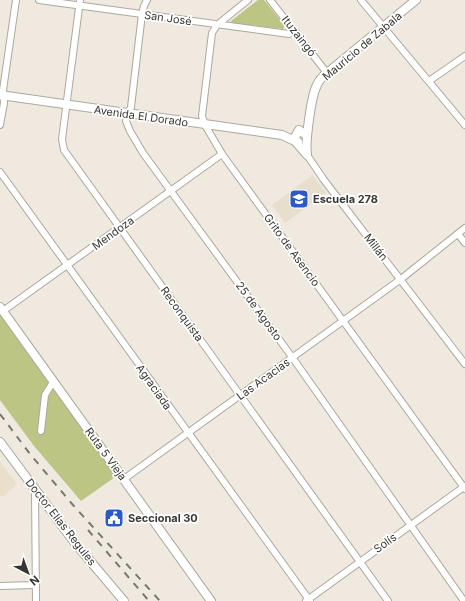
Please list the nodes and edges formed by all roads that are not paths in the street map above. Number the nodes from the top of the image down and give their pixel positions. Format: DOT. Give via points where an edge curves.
graph roads {
  1 [pos="16,0"];
  2 [pos="39,0"];
  3 [pos="147,0"];
  4 [pos="248,0"];
  5 [pos="270,0"];
  6 [pos="361,0"];
  7 [pos="416,0"];
  8 [pos="79,3"];
  9 [pos="142,14"];
  10 [pos="217,25"];
  11 [pos="384,26"];
  12 [pos="296,32"];
  13 [pos="465,56"];
  14 [pos="327,72"];
  15 [pos="429,81"];
  16 [pos="2,96"];
  17 [pos="66,105"];
  18 [pos="129,114"];
  19 [pos="310,119"];
  20 [pos="0,125"];
  21 [pos="205,125"];
  22 [pos="465,125"];
  23 [pos="299,130"];
  24 [pos="282,135"];
  25 [pos="306,137"];
  26 [pos="295,142"];
  27 [pos="222,154"];
  28 [pos="307,155"];
  29 [pos="0,172"];
  30 [pos="172,190"];
  31 [pos="120,228"];
  32 [pos="465,228"];
  33 [pos="458,234"];
  34 [pos="465,243"];
  35 [pos="68,265"];
  36 [pos="401,279"];
  37 [pos="1,309"];
  38 [pos="344,321"];
  39 [pos="292,357"];
  40 [pos="465,364"];
  41 [pos="53,382"];
  42 [pos="241,395"];
  43 [pos="41,431"];
  44 [pos="187,433"];
  45 [pos="0,442"];
  46 [pos="124,479"];
  47 [pos="464,487"];
  48 [pos="36,490"];
  49 [pos="411,524"];
  50 [pos="360,562"];
  51 [pos="35,585"];
  52 [pos="0,586"];
  53 [pos="308,600"];
  54 [pos="36,601"];
  55 [pos="124,601"];
  56 [pos="211,601"];
  57 [pos="388,601"];
  58 [pos="464,601"];
  1 -- 16 [label="street"];
  2 -- 8 [label="street, San José"];
  3 -- 9 [label="street, 25 de Agosto"];
  4 -- 10 [label="street"];
  5 -- 12 [label="street, Ituzaingó"];
  6 -- 11 [label="street"];
  7 -- 11 [label="street, Mauricio de Zabala"];
  8 -- 9 [label="street, San José"];
  8 -- 17 [label="street, Reconquista"];
  9 -- 10 [label="street, San José"];
  9 -- 18 [label="street, 25 de Agosto"];
  10 -- 12 [label="street, San José" via="289,34"];
  10 -- 21 [label="street, Grito de Asencio" via="212,33 202,116"];
  11 -- 14 [label="street, Mauricio de Zabala"];
  11 -- 15 [label="street"];
  12 -- 14 [label="street, Ituzaingó"];
  13 -- 15 [label="street"];
  14 -- 19 [label="street, Mauricio de Zabala" via="316,86"];
  15 -- 22 [label="street"];
  16 -- 17 [label="street, Avenida El Dorado"];
  16 -- 20 [label="street" via="4,103"];
  17 -- 18 [label="street, Avenida El Dorado"];
  17 -- 31 [label="street, Reconquista" via="62,139 64,150"];
  18 -- 21 [label="street, Avenida El Dorado"];
  18 -- 30 [label="street, 25 de Agosto" via="126,120 130,131"];
  19 -- 23 [label="street"];
  19 -- 25 [label="street, Mauricio de Zabala"];
  21 -- 24 [label="street, Avenida El Dorado"];
  21 -- 27 [label="street, Grito de Asencio"];
  23 -- 24 [label="street"];
  23 -- 25 [label="street"];
  23 -- 26 [label="street"];
  24 -- 26 [label="street, Millán"];
  25 -- 26 [label="street" via="300,142"];
  25 -- 28 [label="street, Mauricio de Zabala"];
  26 -- 28 [label="street, Millán"];
  27 -- 30 [label="street, Mendoza"];
  27 -- 38 [label="street, Grito de Asencio"];
  28 -- 36 [label="street, Millán"];
  29 -- 35 [label="street, Agraciada"];
  30 -- 31 [label="street, Mendoza"];
  30 -- 39 [label="street, 25 de Agosto"];
  31 -- 35 [label="street, Mendoza"];
  31 -- 42 [label="street, Reconquista"];
  32 -- 33 [label="street, Las Acacias"];
  33 -- 34 [label="street"];
  33 -- 36 [label="street, Las Acacias"];
  35 -- 37 [label="street, Mendoza"];
  35 -- 44 [label="street, Agraciada"];
  36 -- 38 [label="street, Las Acacias"];
  36 -- 40 [label="street, Millán"];
  37 -- 41 [label="street, Ruta 5 Vieja"];
  38 -- 39 [label="street, Las Acacias"];
  38 -- 47 [label="street, Grito de Asencio"];
  39 -- 42 [label="street, Las Acacias"];
  39 -- 49 [label="street, 25 de Agosto"];
  41 -- 43 [label="street" via="45,395"];
  41 -- 46 [label="street, Ruta 5 Vieja"];
  42 -- 44 [label="street, Las Acacias"];
  42 -- 50 [label="street, Reconquista"];
  44 -- 46 [label="street, Las Acacias"];
  44 -- 53 [label="street, Agraciada"];
  45 -- 48 [label="street, Doctor Elías Regules"];
  46 -- 56 [label="street, Ruta 5 Vieja"];
  47 -- 49 [label="street, Solís"];
  48 -- 51 [label="street"];
  48 -- 55 [label="street, Doctor Elías Regules" via="76,544"];
  49 -- 50 [label="street, Solís"];
  49 -- 58 [label="street, 25 de Agosto"];
  50 -- 53 [label="street, Solís"];
  50 -- 57 [label="street, Reconquista"];
  51 -- 52 [label="street"];
  51 -- 54 [label="street"];
}
